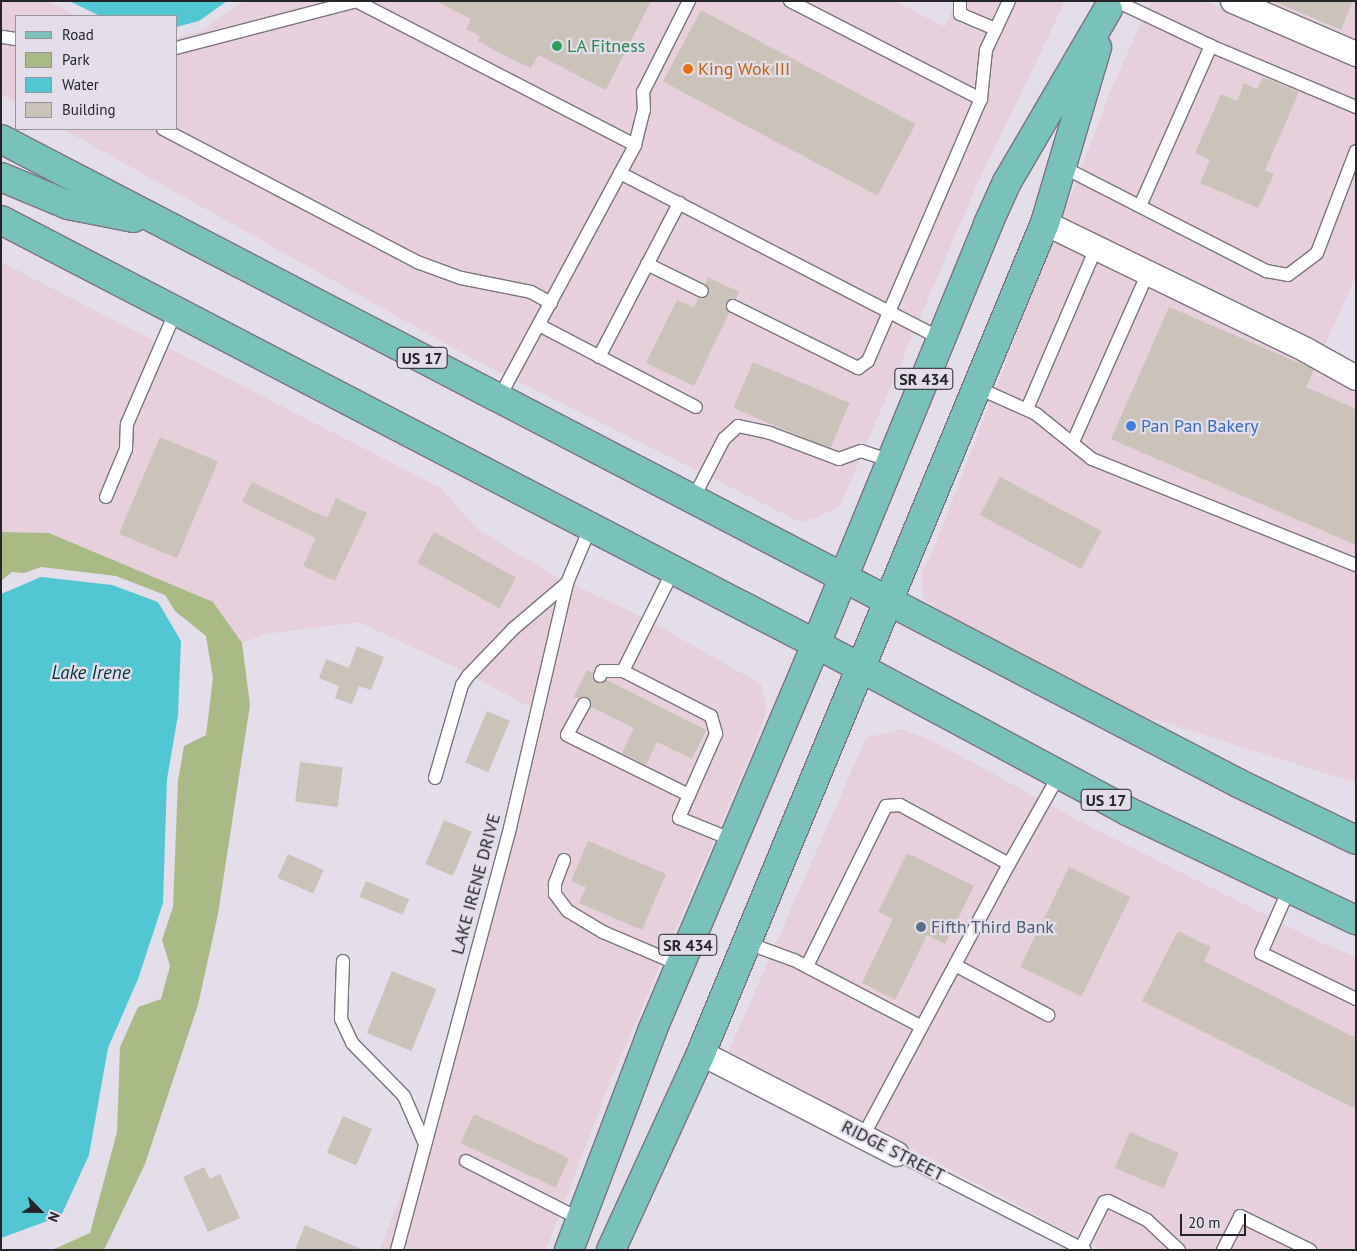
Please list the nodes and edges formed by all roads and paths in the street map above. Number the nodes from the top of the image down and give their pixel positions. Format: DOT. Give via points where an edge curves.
graph roads {
  1 [pos="356,1"];
  2 [pos="689,1"];
  3 [pos="790,1"];
  4 [pos="960,1"];
  5 [pos="1009,1"];
  6 [pos="1233,1"];
  7 [pos="1112,4"];
  8 [pos="996,29"];
  9 [pos="2,38"];
  10 [pos="15,39"];
  11 [pos="1211,46"];
  12 [pos="178,47"];
  13 [pos="1356,54"];
  14 [pos="981,99"];
  15 [pos="1356,107"];
  16 [pos="165,130"];
  17 [pos="1,139"];
  18 [pos="635,144"];
  19 [pos="1356,151"];
  20 [pos="1063,167"];
  21 [pos="620,173"];
  22 [pos="1,177"];
  23 [pos="679,203"];
  24 [pos="1140,206"];
  25 [pos="1,220"];
  26 [pos="1045,223"];
  27 [pos="164,224"];
  28 [pos="1096,248"];
  29 [pos="648,264"];
  30 [pos="1148,273"];
  31 [pos="702,291"];
  32 [pos="551,303"];
  33 [pos="733,306"];
  34 [pos="176,311"];
  35 [pos="890,314"];
  36 [pos="539,325"];
  37 [pos="940,339"];
  38 [pos="599,357"];
  39 [pos="1356,378"];
  40 [pos="978,388"];
  41 [pos="499,398"];
  42 [pos="696,407"];
  43 [pos="1027,409"];
  44 [pos="1073,442"];
  45 [pos="891,461"];
  46 [pos="106,497"];
  47 [pos="693,499"];
  48 [pos="590,528"];
  49 [pos="1356,565"];
  50 [pos="673,571"];
  51 [pos="843,577"];
  52 [pos="567,583"];
  53 [pos="890,601"];
  54 [pos="816,644"];
  55 [pos="862,669"];
  56 [pos="622,671"];
  57 [pos="600,676"];
  58 [pos="584,704"];
  59 [pos="1059,775"];
  60 [pos="434,778"];
  61 [pos="689,796"];
  62 [pos="733,840"];
  63 [pos="1356,840"];
  64 [pos="564,860"];
  65 [pos="1009,864"];
  66 [pos="1289,889"];
  67 [pos="1356,920"];
  68 [pos="747,943"];
  69 [pos="343,961"];
  70 [pos="680,965"];
  71 [pos="955,965"];
  72 [pos="806,966"];
  73 [pos="1356,999"];
  74 [pos="1048,1015"];
  75 [pos="922,1027"];
  76 [pos="701,1053"];
  77 [pos="863,1136"];
  78 [pos="425,1144"];
  79 [pos="896,1154"];
  80 [pos="466,1161"];
  81 [pos="580,1219"];
  82 [pos="1083,1249"];
  83 [pos="397,1250"];
  84 [pos="569,1250"];
  85 [pos="611,1250"];
  86 [pos="1179,1250"];
  87 [pos="1223,1250"];
  88 [pos="1310,1250"];
  1 -- 12 [label="lane"];
  1 -- 18 [label="lane"];
  2 -- 18 [label="lane" via="643,92 644,110"];
  3 -- 14 [label="lane"];
  4 -- 8 [label="lane" via="960,14"];
  5 -- 8 [label="lane"];
  6 -- 13 [label="street"];
  7 -- 11 [label="lane"];
  7 -- 20 [label="main road, SR 434"];
  7 -- 37 [label="main road, SR 434" via="1007,182"];
  8 -- 14 [label="lane" via="986,50"];
  9 -- 10 [label="lane"];
  11 -- 15 [label="lane"];
  11 -- 24 [label="lane"];
  14 -- 35 [label="lane"];
  16 -- 32 [label="lane" via="417,262 461,278 531,292"];
  17 -- 27 [label="main road, US 17"];
  18 -- 21 [label="lane"];
  19 -- 24 [label="lane" via="1317,253 1288,275 1266,271"];
  20 -- 24 [label="lane"];
  20 -- 26 [label="main road, SR 434"];
  21 -- 23 [label="lane"];
  21 -- 32 [label="lane"];
  22 -- 27 [label="main road" via="68,206"];
  23 -- 29 [label="lane"];
  23 -- 35 [label="lane"];
  25 -- 34 [label="main road, US 17"];
  26 -- 28 [label="street"];
  26 -- 40 [label="main road, SR 434"];
  27 -- 41 [label="main road, US 17"];
  28 -- 30 [label="street"];
  28 -- 43 [label="lane"];
  29 -- 31 [label="lane"];
  29 -- 38 [label="lane"];
  30 -- 39 [label="street"];
  30 -- 44 [label="lane"];
  32 -- 36 [label="lane"];
  33 -- 35 [label="lane" via="858,368 868,361"];
  34 -- 46 [label="lane" via="126,424 126,450"];
  34 -- 48 [label="main road, US 17"];
  35 -- 37 [label="lane"];
  36 -- 38 [label="lane"];
  36 -- 41 [label="lane"];
  37 -- 45 [label="main road, SR 434"];
  38 -- 42 [label="lane"];
  40 -- 43 [label="lane"];
  40 -- 53 [label="main road, SR 434"];
  41 -- 47 [label="main road, US 17"];
  43 -- 44 [label="lane"];
  44 -- 49 [label="lane" via="1101,463"];
  45 -- 47 [label="lane" via="861,451 839,460 770,433 738,426 724,439"];
  45 -- 51 [label="main road, SR 434"];
  47 -- 51 [label="main road, US 17"];
  48 -- 50 [label="main road, US 17"];
  48 -- 52 [label="lane, LAKE IRENE DRIVE"];
  50 -- 54 [label="main road, US 17"];
  50 -- 56 [label="lane"];
  51 -- 53 [label="main road, US 17"];
  51 -- 54 [label="main road, SR 434"];
  52 -- 60 [label="lane" via="513,629 468,676 462,685"];
  52 -- 78 [label="lane, LAKE IRENE DRIVE" via="510,828"];
  53 -- 55 [label="main road, SR 434"];
  53 -- 63 [label="main road, US 17" via="1238,783"];
  54 -- 55 [label="main road, US 17"];
  54 -- 62 [label="main road, SR 434"];
  55 -- 59 [label="main road, US 17"];
  55 -- 68 [label="main road, SR 434"];
  56 -- 57 [label="lane" via="602,672"];
  56 -- 61 [label="lane" via="711,716 716,734"];
  58 -- 61 [label="lane" via="567,735"];
  59 -- 65 [label="lane"];
  59 -- 66 [label="main road, US 17"];
  61 -- 62 [label="lane" via="679,818"];
  62 -- 70 [label="main road, SR 434"];
  64 -- 70 [label="lane" via="555,884 555,894 568,911 596,929"];
  65 -- 71 [label="lane"];
  65 -- 72 [label="lane" via="900,805 886,806"];
  66 -- 67 [label="main road, US 17"];
  66 -- 73 [label="lane" via="1261,953"];
  68 -- 72 [label="lane"];
  68 -- 76 [label="main road, SR 434"];
  69 -- 78 [label="lane" via="341,1019 352,1043 404,1096"];
  70 -- 81 [label="main road, SR 434"];
  71 -- 74 [label="lane"];
  71 -- 75 [label="lane"];
  72 -- 75 [label="lane"];
  75 -- 77 [label="lane"];
  76 -- 77 [label="street, RIDGE STREET"];
  76 -- 85 [label="main road, SR 434"];
  77 -- 79 [label="street, RIDGE STREET"];
  78 -- 83 [label="lane, LAKE IRENE DRIVE"];
  79 -- 82 [label="lane, RIDGE STREET"];
  80 -- 81 [label="lane"];
  81 -- 84 [label="main road, SR 434"];
  82 -- 86 [label="lane" via="1104,1202 1108,1201 1147,1220"];
  87 -- 88 [label="lane" via="1240,1216"];
}
